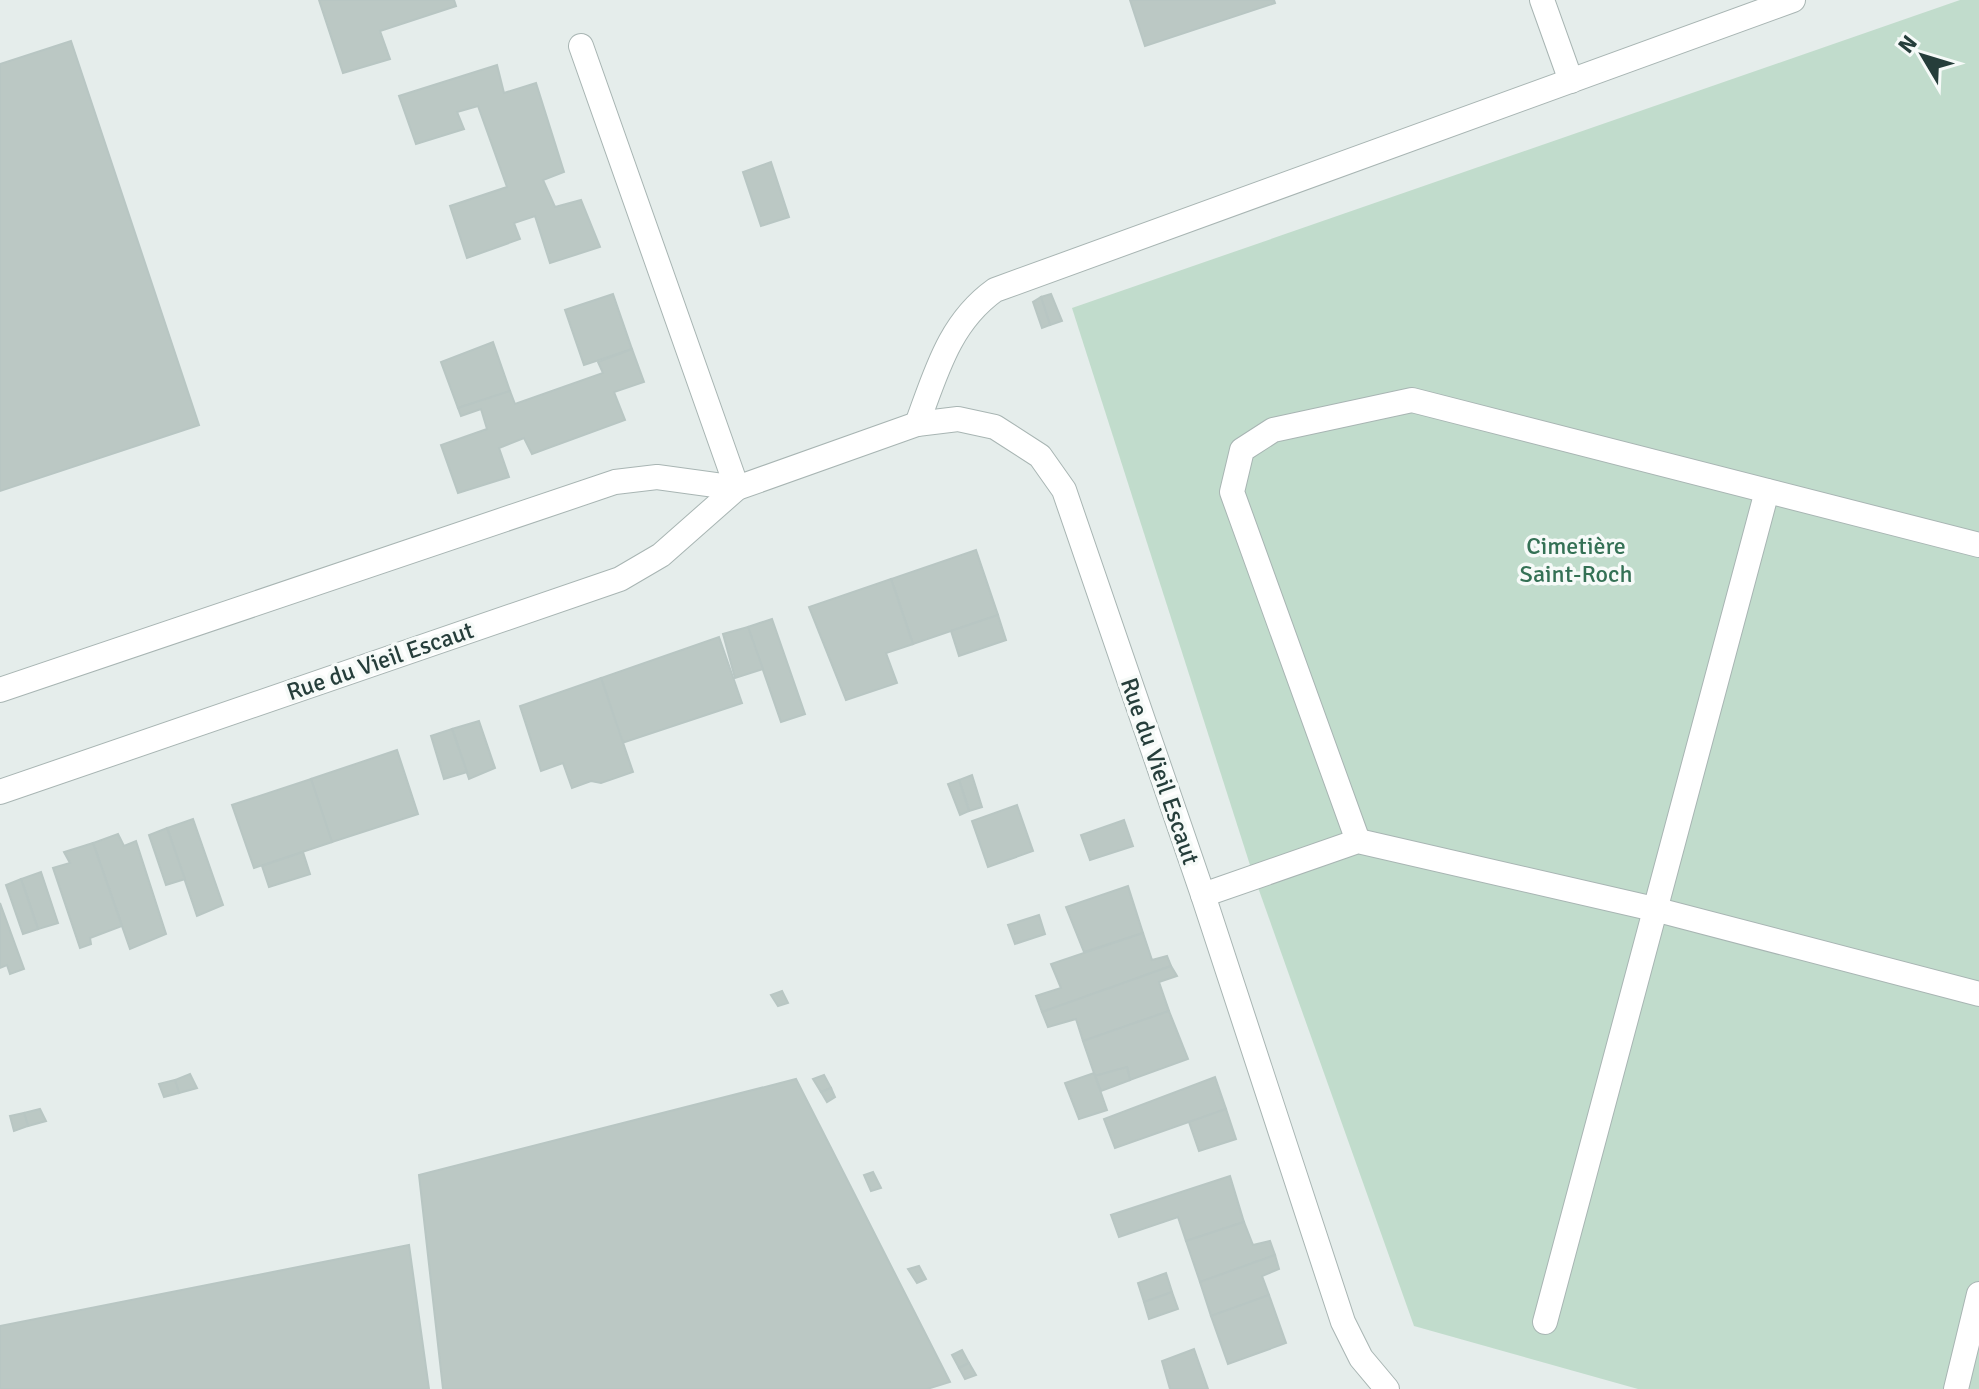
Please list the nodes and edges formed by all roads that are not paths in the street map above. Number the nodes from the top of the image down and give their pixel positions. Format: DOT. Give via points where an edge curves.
graph roads {
  1 [pos="1542,0"];
  2 [pos="1793,0"];
  3 [pos="581,46"];
  4 [pos="1571,81"];
  5 [pos="917,424"];
  6 [pos="737,488"];
  7 [pos="1767,491"];
  8 [pos="1979,545"];
  9 [pos="0,690"];
  10 [pos="0,792"];
  11 [pos="1358,841"];
  12 [pos="1203,895"];
  13 [pos="1654,909"];
  14 [pos="1979,994"];
  15 [pos="1979,1294"];
  16 [pos="1545,1322"];
  17 [pos="1387,1389"];
  18 [pos="1956,1389"];
  1 -- 4 [label="street"];
  2 -- 4 [label="street"];
  3 -- 6 [label="street"];
  4 -- 5 [label="street" via="995,290 977,303 949,340"];
  5 -- 6 [label="street, Rue du Vieil Escaut"];
  5 -- 12 [label="street, Rue du Vieil Escaut" via="958,419 995,427 1026,445 1054,472"];
  6 -- 9 [label="street, Rue du Vieil Escaut" via="657,477 592,488"];
  6 -- 10 [label="street, Rue du Vieil Escaut" via="661,555 620,579"];
  7 -- 8 [label="street"];
  7 -- 11 [label="street" via="1412,400 1273,430 1242,450 1232,492"];
  7 -- 13 [label="street"];
  11 -- 12 [label="street"];
  11 -- 13 [label="street"];
  12 -- 17 [label="street, Rue du Vieil Escaut" via="1343,1322 1361,1358"];
  13 -- 14 [label="street"];
  13 -- 16 [label="street"];
  15 -- 18 [label="street"];
}
